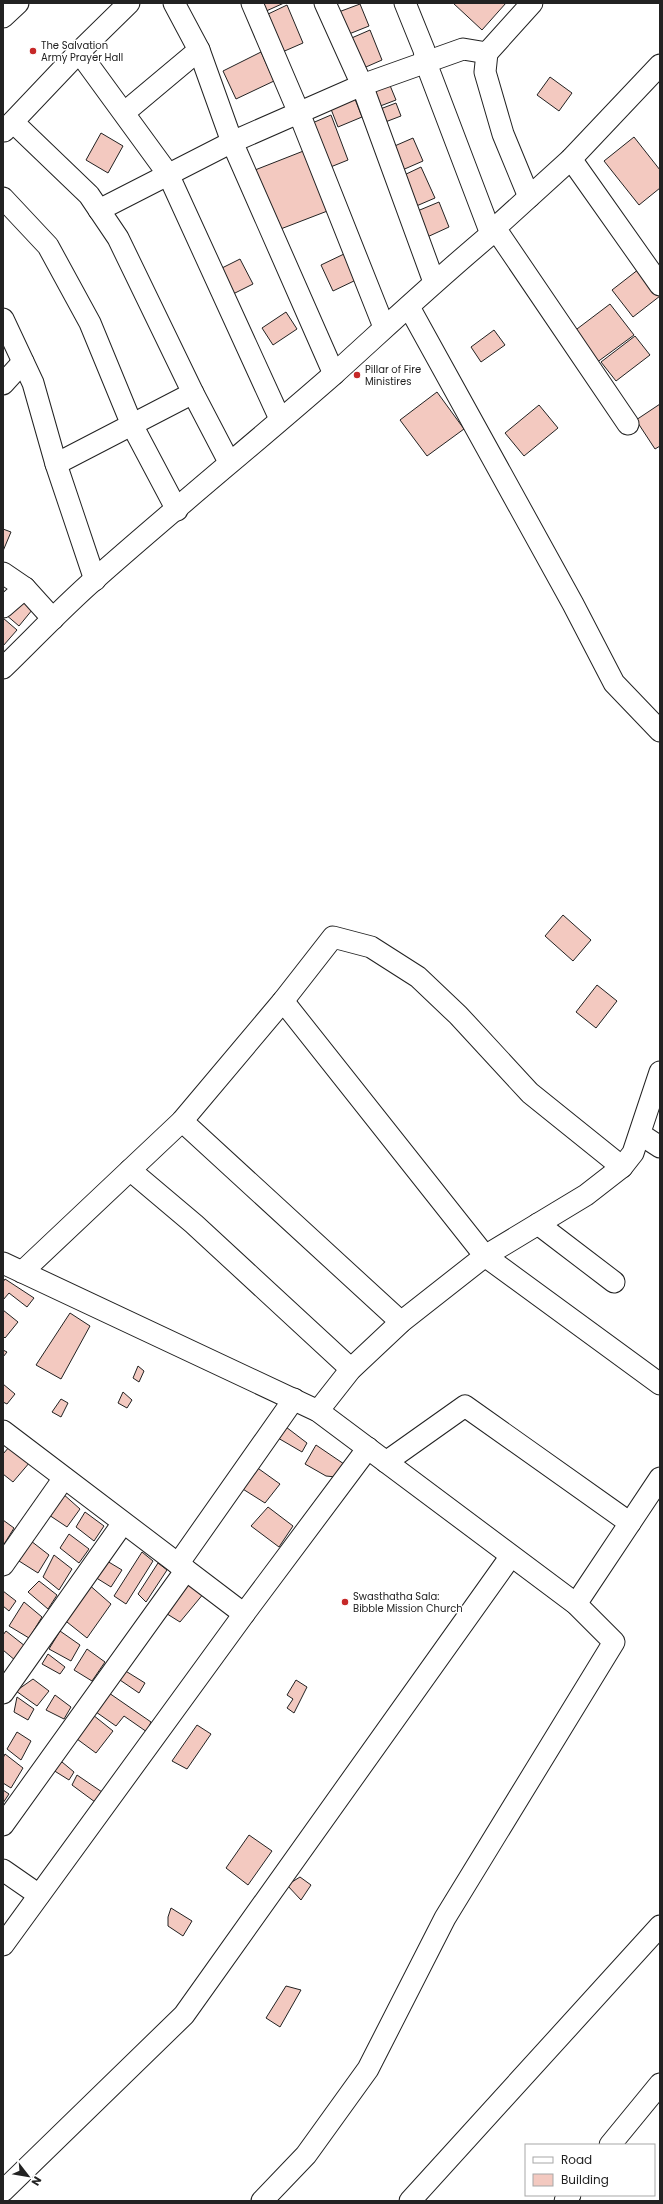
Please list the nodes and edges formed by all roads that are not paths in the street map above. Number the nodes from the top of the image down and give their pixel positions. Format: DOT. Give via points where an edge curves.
graph roads {
  1 [pos="18,3"];
  2 [pos="129,3"];
  3 [pos="174,3"];
  4 [pos="252,3"];
  5 [pos="325,3"];
  6 [pos="405,3"];
  7 [pos="529,4"];
  8 [pos="3,17"];
  9 [pos="199,50"];
  10 [pos="79,52"];
  11 [pos="487,53"];
  12 [pos="426,63"];
  13 [pos="660,65"];
  14 [pos="362,85"];
  15 [pos="125,112"];
  16 [pos="299,114"];
  17 [pos="8,127"];
  18 [pos="232,142"];
  19 [pos="571,159"];
  20 [pos="168,174"];
  21 [pos="529,196"];
  22 [pos="3,198"];
  23 [pos="99,210"];
  24 [pos="493,231"];
  25 [pos="434,282"];
  26 [pos="660,285"];
  27 [pos="409,307"];
  28 [pos="3,319"];
  29 [pos="384,327"];
  30 [pos="23,362"];
  31 [pos="334,374"];
  32 [pos="3,384"];
  33 [pos="193,393"];
  34 [pos="280,419"];
  35 [pos="628,424"];
  36 [pos="132,425"];
  37 [pos="229,462"];
  38 [pos="56,464"];
  39 [pos="177,510"];
  40 [pos="3,573"];
  41 [pos="94,580"];
  42 [pos="25,588"];
  43 [pos="3,607"];
  44 [pos="53,620"];
  45 [pos="3,668"];
  46 [pos="660,732"];
  47 [pos="283,1001"];
  48 [pos="660,1072"];
  49 [pos="182,1121"];
  50 [pos="640,1134"];
  51 [pos="660,1147"];
  52 [pos="622,1167"];
  53 [pos="130,1170"];
  54 [pos="538,1224"];
  55 [pos="485,1256"];
  56 [pos="3,1263"];
  57 [pos="22,1272"];
  58 [pos="614,1282"];
  59 [pos="400,1322"];
  60 [pos="351,1370"];
  61 [pos="660,1384"];
  62 [pos="294,1399"];
  63 [pos="318,1411"];
  64 [pos="4,1435"];
  65 [pos="368,1448"];
  66 [pos="386,1462"];
  67 [pos="64,1478"];
  68 [pos="660,1478"];
  69 [pos="123,1523"];
  70 [pos="630,1523"];
  71 [pos="511,1556"];
  72 [pos="3,1565"];
  73 [pos="182,1567"];
  74 [pos="576,1604"];
  75 [pos="244,1614"];
  76 [pos="3,1693"];
  77 [pos="3,1825"];
  78 [pos="3,1870"];
  79 [pos="39,1895"];
  80 [pos="660,1926"];
  81 [pos="3,1945"];
  82 [pos="660,2084"];
  83 [pos="611,2144"];
  84 [pos="3,2191"];
  85 [pos="416,2199"];
  86 [pos="262,2201"];
  1 -- 8 [label="street"];
  2 -- 10 [label="street"];
  3 -- 9 [label="street"];
  4 -- 16 [label="street"];
  5 -- 14 [label="street"];
  6 -- 12 [label="street" via="424,50"];
  7 -- 11 [label="street"];
  9 -- 15 [label="street"];
  9 -- 18 [label="street"];
  10 -- 15 [label="street"];
  10 -- 17 [label="street"];
  11 -- 12 [label="street" via="463,49"];
  11 -- 21 [label="street" via="485,72 501,127"];
  12 -- 14 [label="street"];
  12 -- 24 [label="street"];
  13 -- 19 [label="street"];
  14 -- 16 [label="street"];
  14 -- 25 [label="street"];
  15 -- 20 [label="street"];
  16 -- 18 [label="street"];
  16 -- 29 [label="street"];
  17 -- 23 [label="street" via="89,195"];
  18 -- 20 [label="street"];
  18 -- 31 [label="street"];
  19 -- 21 [label="street"];
  19 -- 26 [label="street"];
  20 -- 23 [label="street"];
  20 -- 34 [label="street"];
  21 -- 24 [label="street"];
  22 -- 36 [label="street" via="48,246 90,322"];
  23 -- 33 [label="street" via="118,238"];
  24 -- 25 [label="street"];
  24 -- 35 [label="street"];
  25 -- 27 [label="street"];
  27 -- 29 [label="street"];
  27 -- 46 [label="street" via="614,683"];
  28 -- 30 [label="street"];
  29 -- 31 [label="street"];
  30 -- 32 [label="street"];
  30 -- 38 [label="street" via="33,383"];
  31 -- 34 [label="street"];
  33 -- 36 [label="street"];
  33 -- 37 [label="street"];
  34 -- 37 [label="street"];
  36 -- 38 [label="street"];
  36 -- 39 [label="street"];
  37 -- 39 [label="street"];
  38 -- 41 [label="street"];
  39 -- 41 [label="street"];
  40 -- 42 [label="street"];
  41 -- 44 [label="street"];
  42 -- 43 [label="street"];
  42 -- 44 [label="street"];
  44 -- 45 [label="street"];
  47 -- 49 [label="street"];
  47 -- 52 [label="street" via="333,937 370,947 418,977 458,1015 530,1093"];
  47 -- 55 [label="street"];
  48 -- 50 [label="street"];
  49 -- 53 [label="street"];
  49 -- 59 [label="street"];
  50 -- 51 [label="street"];
  50 -- 52 [label="street" via="633,1153"];
  52 -- 54 [label="street" via="586,1195"];
  53 -- 57 [label="street"];
  53 -- 60 [label="street" via="194,1224"];
  54 -- 55 [label="street"];
  54 -- 58 [label="street"];
  55 -- 59 [label="street"];
  55 -- 61 [label="street"];
  56 -- 57 [label="street"];
  57 -- 62 [label="street"];
  59 -- 60 [label="street"];
  60 -- 63 [label="street"];
  62 -- 63 [label="street"];
  62 -- 73 [label="street"];
  63 -- 65 [label="street"];
  64 -- 67 [label="street"];
  65 -- 66 [label="street"];
  65 -- 75 [label="street"];
  66 -- 70 [label="street" via="465,1406"];
  66 -- 71 [label="street"];
  67 -- 69 [label="street"];
  67 -- 72 [label="street"];
  68 -- 70 [label="street"];
  69 -- 73 [label="street"];
  69 -- 76 [label="street"];
  70 -- 74 [label="street"];
  71 -- 74 [label="street"];
  71 -- 84 [label="street" via="184,2015"];
  73 -- 75 [label="street"];
  73 -- 77 [label="street"];
  74 -- 86 [label="street" via="614,1642 445,1918 368,2069 306,2155"];
  75 -- 79 [label="street"];
  78 -- 79 [label="street"];
  79 -- 81 [label="street"];
  80 -- 85 [label="street"];
  82 -- 83 [label="street"];
}
